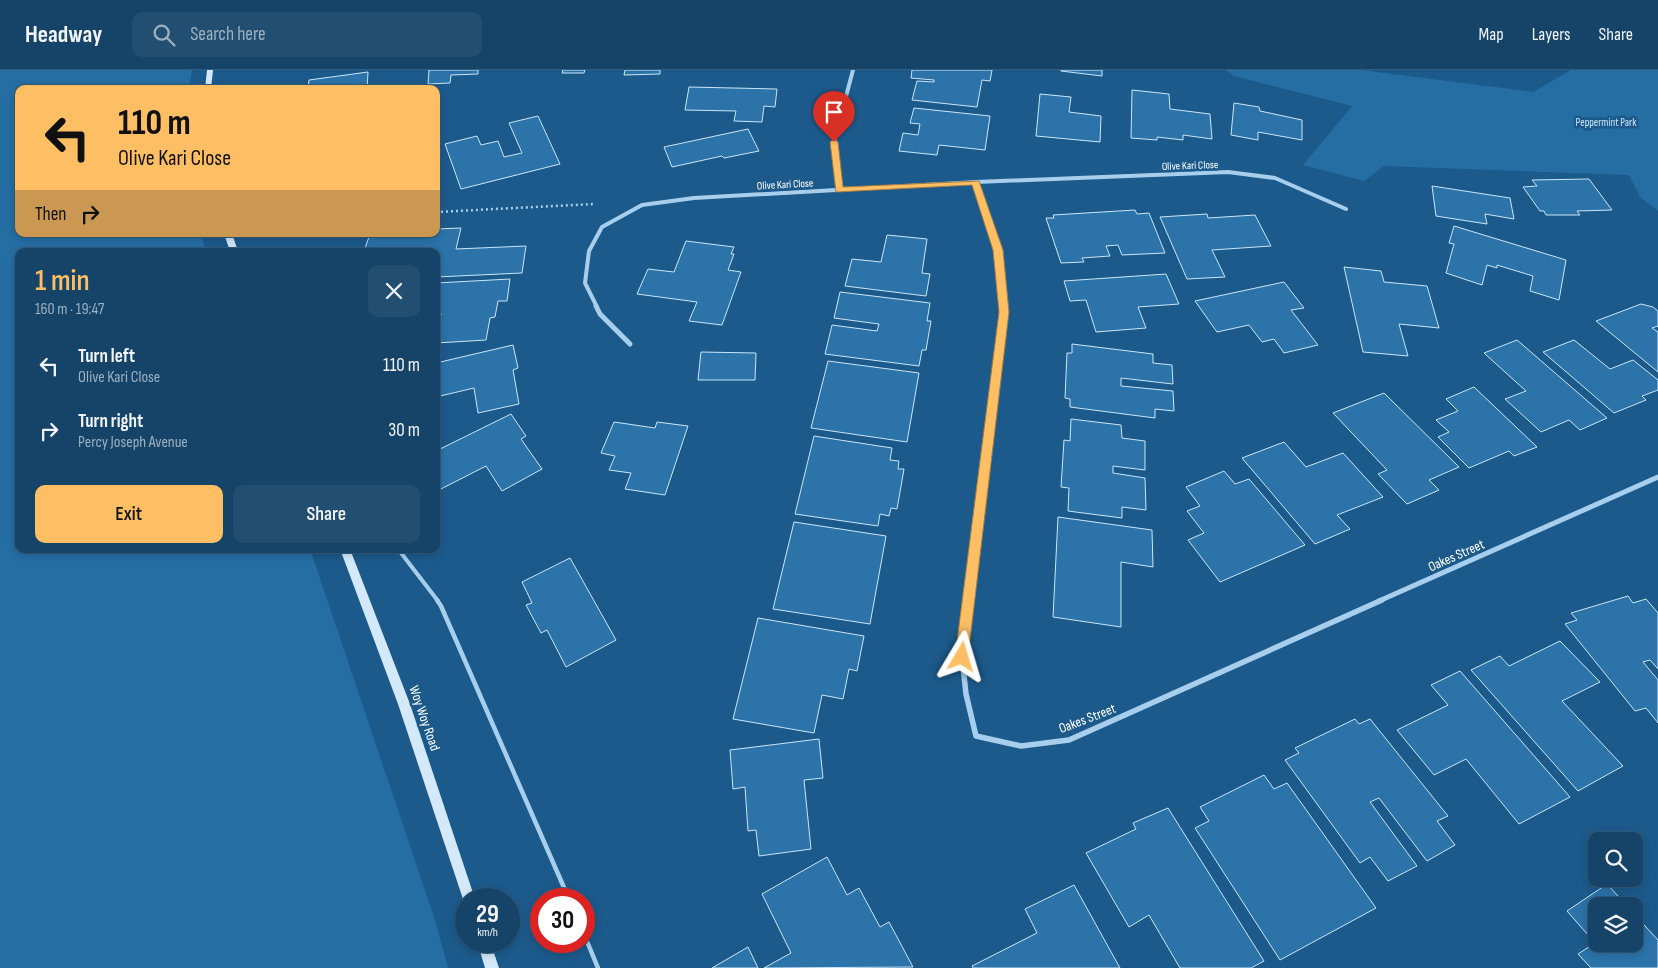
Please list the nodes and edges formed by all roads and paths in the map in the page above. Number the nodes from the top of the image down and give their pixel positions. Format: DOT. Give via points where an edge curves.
graph roads {
  1 [pos="210,70"];
  2 [pos="853,70"];
  3 [pos="208,85"];
  4 [pos="976,182"];
  5 [pos="839,190"];
  6 [pos="642,205"];
  7 [pos="1346,209"];
  8 [pos="440,212"];
  9 [pos="630,344"];
  10 [pos="1658,477"];
  11 [pos="347,553"];
  12 [pos="401,553"];
  13 [pos="465,888"];
  14 [pos="564,888"];
  15 [pos="487,953"];
  16 [pos="592,953"];
  17 [pos="492,968"];
  18 [pos="598,968"];
  1 -- 3 [label="main road"];
  2 -- 5 [label="street" via="834,142"];
  4 -- 5 [label="street, Olive Kari Close"];
  4 -- 7 [label="street, Olive Kari Close" via="1228,172 1276,178"];
  4 -- 10 [label="street, Oakes Street" via="998,250 1004,312 962,657 966,694 976,736 1020,746 1069,740"];
  5 -- 6 [label="street, Olive Kari Close" via="694,198"];
  6 -- 8 [label="path" via="588,204"];
  6 -- 9 [label="street, Olive Kari Close" via="602,227 589,251 585,283 600,314"];
  11 -- 13 [label="main road, Woy Woy Road" via="404,704"];
  12 -- 14 [label="lane" via="441,606"];
  15 -- 17 [label="main road"];
  16 -- 18 [label="lane"];
}
